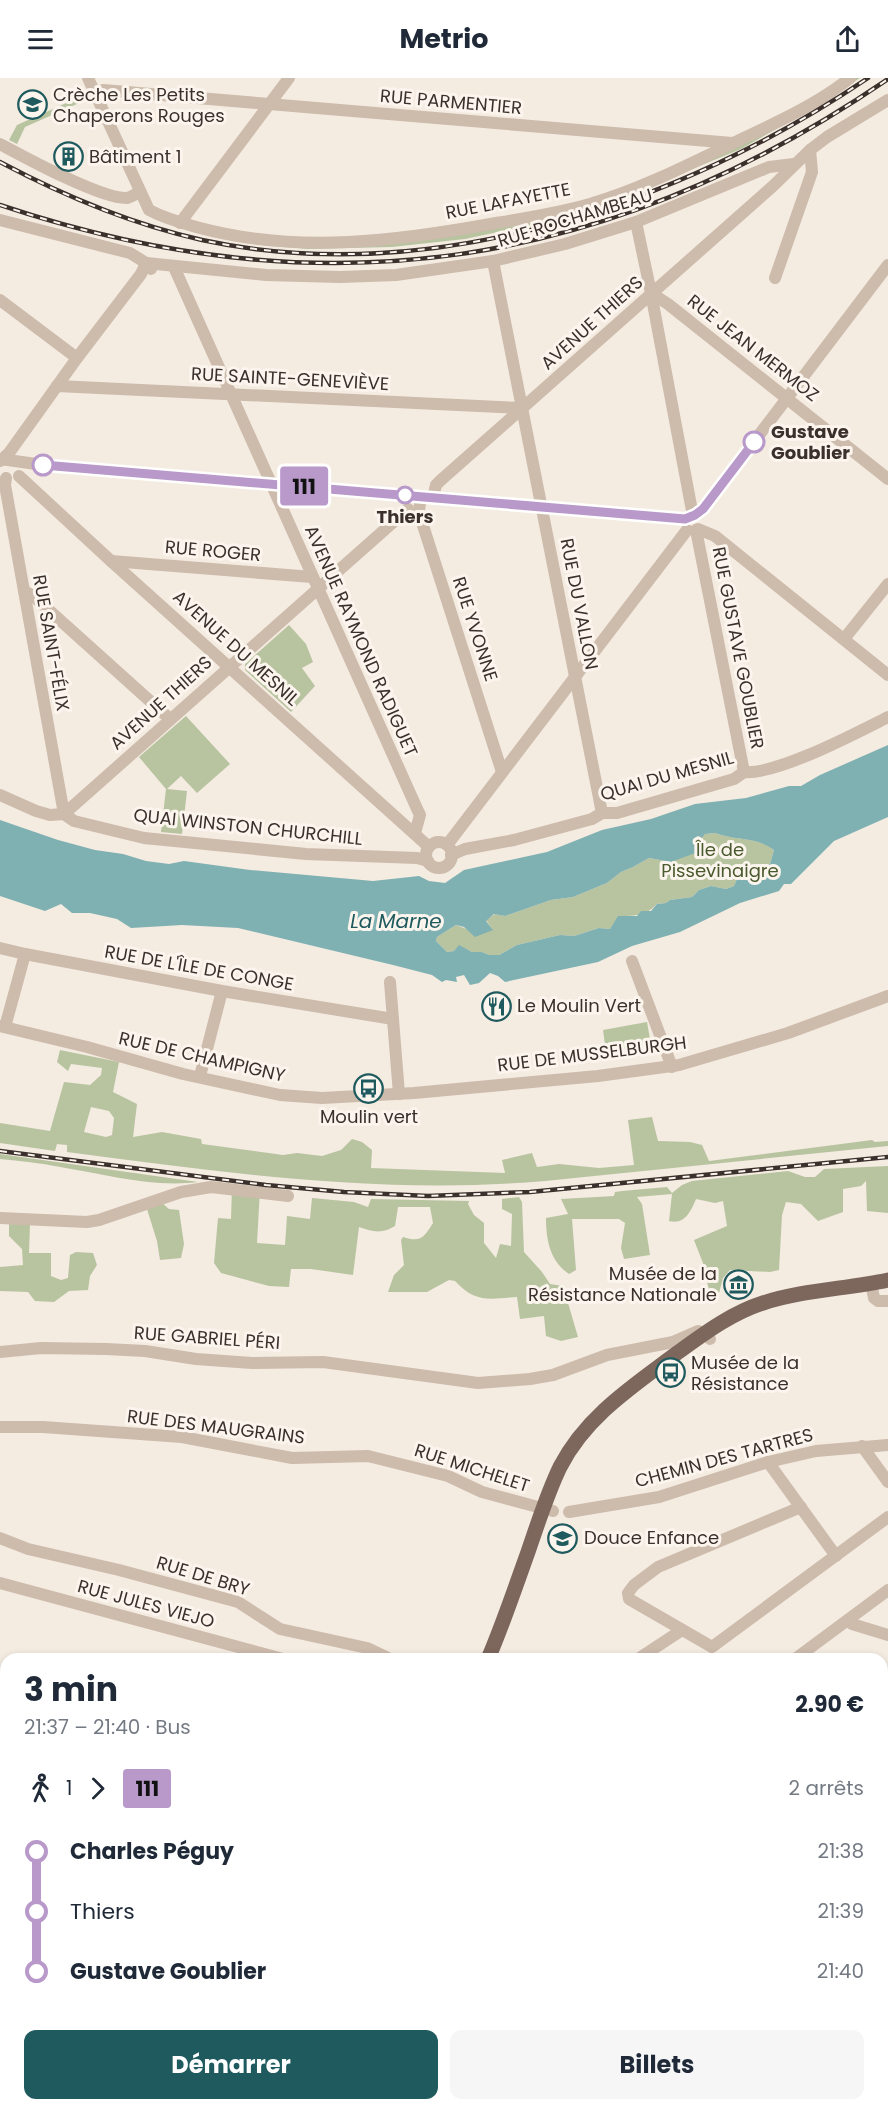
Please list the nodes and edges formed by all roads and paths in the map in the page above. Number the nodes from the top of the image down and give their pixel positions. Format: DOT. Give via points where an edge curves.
graph roads {
  1 [pos="88,78"];
  2 [pos="289,78"];
  3 [pos="850,78"];
  4 [pos="95,93"];
  5 [pos="888,100"];
  6 [pos="269,104"];
  7 [pos="733,143"];
  8 [pos="0,144"];
  9 [pos="810,150"];
  10 [pos="795,165"];
  11 [pos="765,170"];
  12 [pos="781,178"];
  13 [pos="140,191"];
  14 [pos="0,220"];
  15 [pos="636,222"];
  16 [pos="180,223"];
  17 [pos="493,261"];
  18 [pos="146,263"];
  19 [pos="888,266"];
  20 [pos="174,267"];
  21 [pos="775,278"];
  22 [pos="651,293"];
  23 [pos="0,300"];
  24 [pos="77,358"];
  25 [pos="57,386"];
  26 [pos="233,395"];
  27 [pos="787,399"];
  28 [pos="521,408"];
  29 [pos="0,460"];
  30 [pos="24,463"];
  31 [pos="3,476"];
  32 [pos="19,476"];
  33 [pos="888,479"];
  34 [pos="272,484"];
  35 [pos="408,496"];
  36 [pos="427,497"];
  37 [pos="541,507"];
  38 [pos="413,510"];
  39 [pos="692,523"];
  40 [pos="111,561"];
  41 [pos="315,583"];
  42 [pos="888,584"];
  43 [pos="24,591"];
  44 [pos="844,639"];
  45 [pos="230,667"];
  46 [pos="575,675"];
  47 [pos="888,675"];
  48 [pos="888,717"];
  49 [pos="170,719"];
  50 [pos="502,772"];
  51 [pos="744,772"];
  52 [pos="0,795"];
  53 [pos="602,813"];
  54 [pos="64,814"];
  55 [pos="416,833"];
  56 [pos="429,847"];
  57 [pos="449,850"];
  58 [pos="428,861"];
  59 [pos="0,948"];
  60 [pos="25,954"];
  61 [pos="632,961"];
  62 [pos="390,982"];
  63 [pos="222,991"];
  64 [pos="888,996"];
  65 [pos="393,1019"];
  66 [pos="2,1027"];
  67 [pos="672,1066"];
  68 [pos="200,1076"];
  69 [pos="399,1094"];
  70 [pos="288,1196"];
  71 [pos="0,1218"];
  72 [pos="888,1280"];
  73 [pos="872,1288"];
  74 [pos="888,1290"];
  75 [pos="888,1301"];
  76 [pos="708,1336"];
  77 [pos="0,1352"];
  78 [pos="0,1427"];
  79 [pos="888,1444"];
  80 [pos="862,1446"];
  81 [pos="391,1461"];
  82 [pos="768,1462"];
  83 [pos="888,1482"];
  84 [pos="801,1507"];
  85 [pos="548,1509"];
  86 [pos="569,1512"];
  87 [pos="888,1517"];
  88 [pos="0,1538"];
  89 [pos="834,1553"];
  90 [pos="0,1583"];
  91 [pos="888,1590"];
  92 [pos="848,1621"];
  93 [pos="682,1630"];
  94 [pos="888,1635"];
  95 [pos="261,1653"];
  96 [pos="377,1653"];
  97 [pos="490,1653"];
  98 [pos="500,1653"];
  99 [pos="647,1653"];
  100 [pos="803,1653"];
  1 -- 4 [label="street"];
  2 -- 6 [label="street"];
  3 -- 7 [label="street, RUE LAFAYETTE" via="808,105"];
  4 -- 6 [label="street, RUE PARMENTIER" via="103,90"];
  4 -- 13 [label="street"];
  5 -- 9 [label="street"];
  6 -- 7 [label="street, RUE PARMENTIER"];
  6 -- 16 [label="street"];
  7 -- 16 [label="street, RUE LAFAYETTE" via="590,204 407,238 336,242 260,240"];
  8 -- 13 [label="street" via="82,185 125,198"];
  9 -- 10 [label="street"];
  9 -- 21 [label="street" via="812,172"];
  10 -- 11 [label="street, RUE ROCHAMBEAU" via="776,165"];
  10 -- 12 [label="street"];
  11 -- 12 [label="street"];
  11 -- 15 [label="street, RUE ROCHAMBEAU"];
  12 -- 22 [label="street, AVENUE THIERS"];
  13 -- 16 [label="street, RUE LAFAYETTE" via="149,210"];
  14 -- 18 [label="street, RUE ROCHAMBEAU" via="130,254"];
  15 -- 17 [label="street, RUE ROCHAMBEAU"];
  15 -- 22 [label="street, RUE GUSTAVE GOUBLIER"];
  17 -- 20 [label="street, RUE ROCHAMBEAU" via="365,276 266,275"];
  17 -- 28 [label="street, RUE DU VALLON"];
  18 -- 20 [label="street, RUE ROCHAMBEAU"];
  18 -- 24 [label="street"];
  19 -- 27 [label="street"];
  20 -- 26 [label="street, AVENUE RAYMOND RADIGUET"];
  22 -- 27 [label="street, RUE JEAN MERMOZ"];
  22 -- 28 [label="street, AVENUE THIERS"];
  22 -- 39 [label="street, RUE GUSTAVE GOUBLIER"];
  23 -- 24 [label="street"];
  24 -- 25 [label="street"];
  25 -- 26 [label="street, RUE SAINTE-GENEVIÈVE"];
  25 -- 29 [label="street"];
  26 -- 28 [label="street, RUE SAINTE-GENEVIÈVE"];
  26 -- 34 [label="street, AVENUE RAYMOND RADIGUET"];
  27 -- 33 [label="street, RUE JEAN MERMOZ"];
  27 -- 39 [label="street"];
  28 -- 36 [label="street, AVENUE THIERS"];
  28 -- 37 [label="street, RUE DU VALLON"];
  29 -- 30 [label="street"];
  30 -- 32 [label="street"];
  30 -- 34 [label="street"];
  31 -- 32 [label="street"];
  31 -- 43 [label="street, RUE SAINT-FÉLIX"];
  32 -- 40 [label="street, AVENUE DU MESNIL"];
  34 -- 35 [label="street"];
  34 -- 41 [label="street, AVENUE RAYMOND RADIGUET"];
  35 -- 36 [label="street"];
  35 -- 38 [label="street"];
  36 -- 37 [label="street"];
  36 -- 38 [label="street, RUE YVONNE"];
  37 -- 39 [label="street"];
  37 -- 46 [label="street, RUE DU VALLON"];
  38 -- 41 [label="street, AVENUE THIERS"];
  38 -- 50 [label="street, RUE YVONNE"];
  39 -- 44 [label="street" via="715,536"];
  39 -- 46 [label="street"];
  39 -- 51 [label="street, RUE GUSTAVE GOUBLIER"];
  40 -- 41 [label="street, RUE ROGER"];
  40 -- 45 [label="street, AVENUE DU MESNIL"];
  41 -- 45 [label="street, AVENUE THIERS"];
  41 -- 55 [label="street, AVENUE RAYMOND RADIGUET" via="420,815"];
  42 -- 44 [label="street"];
  43 -- 49 [label="street"];
  43 -- 54 [label="street, RUE SAINT-FÉLIX"];
  44 -- 47 [label="street"];
  45 -- 49 [label="street, AVENUE THIERS"];
  45 -- 55 [label="street, AVENUE DU MESNIL"];
  46 -- 50 [label="street"];
  46 -- 53 [label="street, RUE DU VALLON"];
  48 -- 51 [label="street, QUAI DU MESNIL" via="801,758 754,773"];
  49 -- 54 [label="street, AVENUE THIERS"];
  50 -- 57 [label="street"];
  51 -- 53 [label="street, QUAI DU MESNIL" via="734,779 617,813"];
  52 -- 54 [label="street, QUAI WINSTON CHURCHILL" via="43,813"];
  53 -- 57 [label="street, QUAI DU MESNIL" via="513,840"];
  54 -- 58 [label="street, QUAI WINSTON CHURCHILL" via="144,838"];
  55 -- 56 [label="street, AVENUE DU MESNIL"];
  56 -- 57 [label="street" via="439,842"];
  56 -- 58 [label="street"];
  57 -- 58 [label="street" via="449,863 442,867 434,867"];
  59 -- 60 [label="street, RUE DE L'ÎLE DE CONGE"];
  60 -- 63 [label="street, RUE DE L'ÎLE DE CONGE"];
  60 -- 66 [label="street"];
  61 -- 67 [label="street"];
  62 -- 65 [label="street"];
  63 -- 65 [label="street, RUE DE L'ÎLE DE CONGE"];
  63 -- 68 [label="street"];
  64 -- 67 [label="street, RUE DE MUSSELBURGH" via="788,1033"];
  65 -- 69 [label="street"];
  66 -- 68 [label="street, RUE DE CHAMPIGNY"];
  67 -- 69 [label="street, RUE DE MUSSELBURGH"];
  68 -- 69 [label="street, RUE DE CHAMPIGNY" via="294,1096"];
  70 -- 71 [label="street" via="211,1187 181,1192 87,1222"];
  72 -- 73 [label="main road"];
  73 -- 74 [label="main road"];
  73 -- 75 [label="street" via="874,1298"];
  73 -- 76 [label="main road" via="794,1294 761,1303 730,1317"];
  76 -- 77 [label="street, RUE GABRIEL PÉRI" via="698,1331 673,1342 607,1355 563,1372 530,1379 464,1383 323,1362 252,1363 116,1349"];
  76 -- 85 [label="main road" via="621,1394 596,1417 561,1465"];
  78 -- 81 [label="street, RUE DES MAUGRAINS" via="182,1437 292,1458 368,1456"];
  79 -- 80 [label="street, CHEMIN DES TARTRES"];
  80 -- 82 [label="street, CHEMIN DES TARTRES"];
  80 -- 83 [label="street"];
  81 -- 85 [label="street, RUE MICHELET" via="448,1476 482,1492"];
  82 -- 84 [label="street"];
  82 -- 86 [label="street, CHEMIN DES TARTRES" via="659,1497"];
  84 -- 89 [label="street"];
  84 -- 93 [label="street" via="658,1567 634,1585 629,1599"];
  85 -- 97 [label="main road"];
  85 -- 98 [label="main road"];
  87 -- 89 [label="street"];
  88 -- 96 [label="street, RUE DE BRY" via="28,1549 238,1602 280,1629"];
  89 -- 93 [label="street" via="712,1647"];
  90 -- 95 [label="street, RUE JULES VIEJO"];
  91 -- 92 [label="street"];
  92 -- 94 [label="street"];
  92 -- 100 [label="street"];
  93 -- 99 [label="street"];
}
